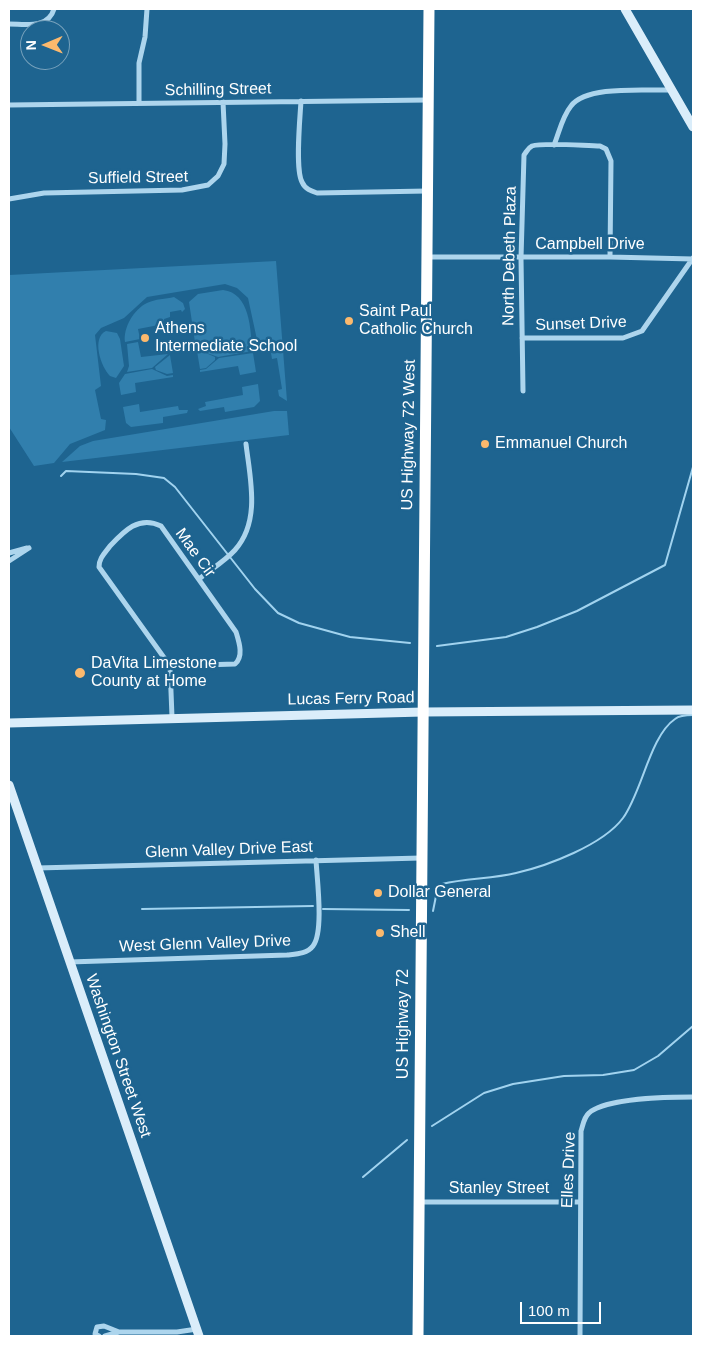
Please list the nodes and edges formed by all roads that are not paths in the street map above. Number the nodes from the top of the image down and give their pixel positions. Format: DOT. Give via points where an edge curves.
graph roads {
  1 [pos="54,9"];
  2 [pos="147,9"];
  3 [pos="429,9"];
  4 [pos="625,9"];
  5 [pos="9,24"];
  6 [pos="670,90"];
  7 [pos="428,100"];
  8 [pos="301,101"];
  9 [pos="224,102"];
  10 [pos="139,104"];
  11 [pos="9,105"];
  12 [pos="693,127"];
  13 [pos="554,145"];
  14 [pos="428,191"];
  15 [pos="9,199"];
  16 [pos="610,256"];
  17 [pos="427,257"];
  18 [pos="521,258"];
  19 [pos="693,259"];
  20 [pos="522,338"];
  21 [pos="522,391"];
  22 [pos="246,444"];
  23 [pos="9,553"];
  24 [pos="9,561"];
  25 [pos="199,579"];
  26 [pos="170,666"];
  27 [pos="693,710"];
  28 [pos="423,712"];
  29 [pos="172,717"];
  30 [pos="9,723"];
  31 [pos="9,785"];
  32 [pos="422,858"];
  33 [pos="316,860"];
  34 [pos="37,868"];
  35 [pos="69,962"];
  36 [pos="693,1097"];
  37 [pos="418,1202"];
  38 [pos="580,1202"];
  39 [pos="119,1332"];
  40 [pos="198,1333"];
  41 [pos="99,1336"];
  42 [pos="105,1336"];
  43 [pos="418,1336"];
  44 [pos="580,1336"];
  1 -- 5 [label="street" via="43,23"];
  2 -- 10 [label="street" via="146,37 139,63"];
  3 -- 7 [label="highway, US Highway 72 West"];
  4 -- 6 [label="street" via="649,47"];
  6 -- 12 [label="street"];
  6 -- 13 [label="street" via="592,93 580,98 570,107"];
  7 -- 8 [label="street, Schilling Street"];
  7 -- 14 [label="highway, US Highway 72 West"];
  8 -- 9 [label="street, Schilling Street"];
  8 -- 14 [label="street" via="299,168 301,181 310,191"];
  9 -- 10 [label="street, Schilling Street"];
  9 -- 15 [label="street, Suffield Street" via="224,164 208,185 195,189 71,192"];
  10 -- 11 [label="street, Schilling Street"];
  13 -- 16 [label="street, North Debeth Plaza" via="600,146 610,154"];
  13 -- 18 [label="street, North Debeth Plaza" via="534,145 524,155"];
  14 -- 17 [label="highway, US Highway 72 West"];
  16 -- 18 [label="street, Campbell Drive"];
  16 -- 19 [label="street, Campbell Drive"];
  17 -- 18 [label="street, Campbell Drive"];
  17 -- 28 [label="highway, US Highway 72 West"];
  18 -- 20 [label="street, North Debeth Plaza"];
  19 -- 20 [label="street, Sunset Drive" via="654,316 636,335 623,338"];
  20 -- 21 [label="street, North Debeth Plaza"];
  22 -- 25 [label="street" via="252,504 244,537 232,552"];
  23 -- 24 [label="street" via="30,548"];
  25 -- 26 [label="street, Mae Cir" via="236,632 239,661 234,664"];
  25 -- 26 [label="street, Mae Cir" via="161,526 148,522 125,529 99,563 101,572"];
  26 -- 29 [label="street"];
  27 -- 28 [label="street, Lucas Ferry Road"];
  28 -- 29 [label="street, Lucas Ferry Road"];
  28 -- 32 [label="highway, US Highway 72"];
  29 -- 30 [label="street, Lucas Ferry Road"];
  31 -- 34 [label="street, Washington Street West"];
  32 -- 33 [label="street, Glenn Valley Drive East"];
  32 -- 37 [label="highway, US Highway 72"];
  33 -- 34 [label="street, Glenn Valley Drive East"];
  33 -- 35 [label="street, West Glenn Valley Drive" via="318,934 307,952"];
  34 -- 35 [label="street, Washington Street West"];
  35 -- 40 [label="street, Washington Street West"];
  36 -- 38 [label="street, Elles Drive" via="633,1100 600,1106 589,1113 582,1131"];
  37 -- 38 [label="street, Stanley Street"];
  37 -- 43 [label="highway, US Highway 72"];
  38 -- 44 [label="street, Elles Drive"];
  39 -- 40 [label="street"];
  39 -- 41 [label="street" via="104,1326 97,1327 95,1334"];
  39 -- 42 [label="street"];
}
